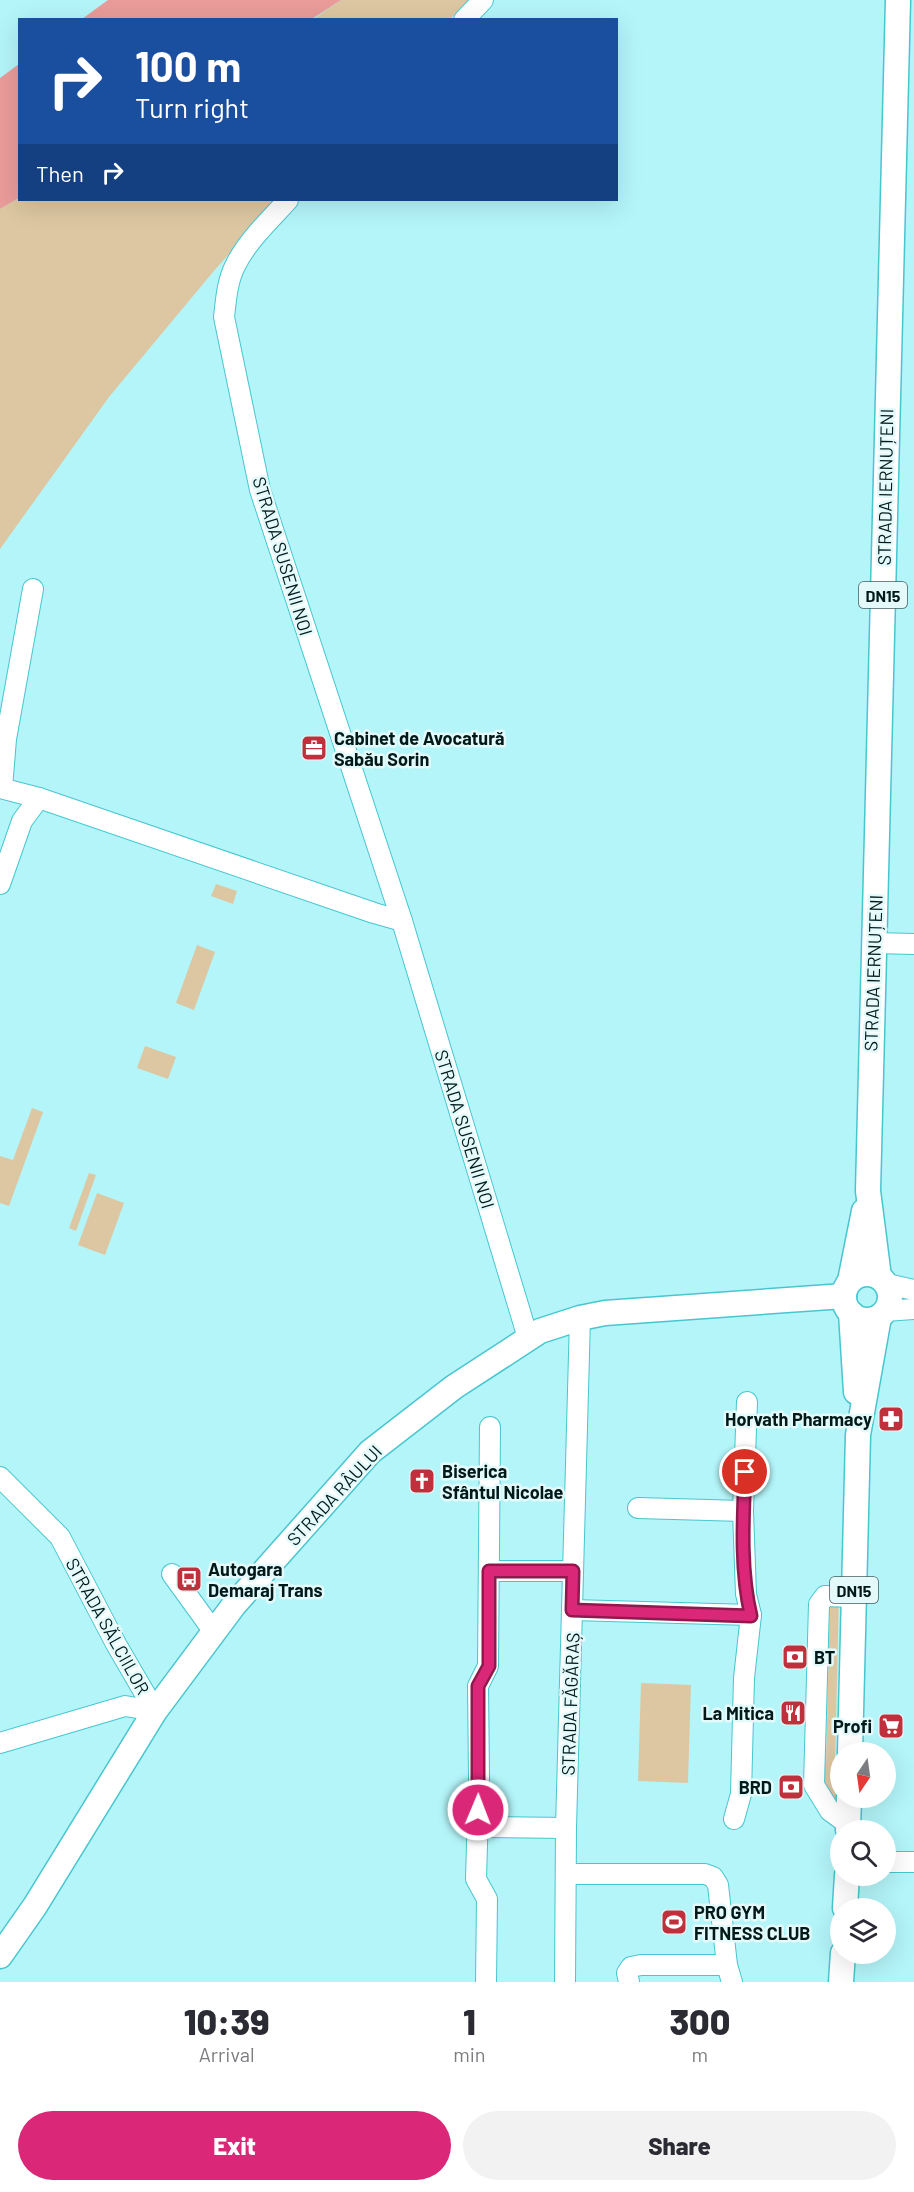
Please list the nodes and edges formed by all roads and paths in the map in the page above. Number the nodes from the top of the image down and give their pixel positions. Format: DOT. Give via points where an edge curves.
graph roads {
  1 [pos="483,0"];
  2 [pos="898,0"];
  3 [pos="466,18"];
  4 [pos="287,201"];
  5 [pos="33,589"];
  6 [pos="1,788"];
  7 [pos="39,798"];
  8 [pos="0,884"];
  9 [pos="402,921"];
  10 [pos="873,943"];
  11 [pos="914,944"];
  12 [pos="868,1191"];
  13 [pos="883,1281"];
  14 [pos="914,1290"];
  15 [pos="848,1297"];
  16 [pos="914,1309"];
  17 [pos="882,1314"];
  18 [pos="580,1318"];
  19 [pos="528,1338"];
  20 [pos="747,1402"];
  21 [pos="490,1427"];
  22 [pos="858,1427"];
  23 [pos="0,1477"];
  24 [pos="638,1508"];
  25 [pos="743,1510"];
  26 [pos="489,1571"];
  27 [pos="573,1571"];
  28 [pos="172,1574"];
  29 [pos="854,1597"];
  30 [pos="572,1610"];
  31 [pos="751,1616"];
  32 [pos="214,1632"];
  33 [pos="155,1711"];
  34 [pos="850,1742"];
  35 [pos="0,1743"];
  36 [pos="734,1819"];
  37 [pos="840,1820"];
  38 [pos="478,1827"];
  39 [pos="566,1828"];
  40 [pos="896,1862"];
  41 [pos="914,1862"];
  42 [pos="566,1874"];
  43 [pos="0,1956"];
  44 [pos="842,1964"];
  45 [pos="729,1974"];
  46 [pos="486,1982"];
  47 [pos="565,1982"];
  48 [pos="629,1982"];
  49 [pos="841,1982"];
  1 -- 3 [label="street"];
  2 -- 10 [label="main road, STRADA IERNUȚENI / DN15"];
  4 -- 9 [label="street, STRADA SUSENII NOI" via="235,267 224,317 260,490"];
  5 -- 6 [label="street"];
  6 -- 7 [label="street"];
  7 -- 8 [label="street" via="22,821"];
  7 -- 9 [label="street"];
  9 -- 19 [label="street, STRADA SUSENII NOI"];
  10 -- 11 [label="street"];
  10 -- 12 [label="main road, STRADA IERNUȚENI / DN15"];
  12 -- 13 [label="main road, STRADA IERNUȚENI / DN15"];
  12 -- 15 [label="main road, STRADA IERNUȚENI / DN15"];
  13 -- 14 [label="street"];
  13 -- 15 [label="main road" via="864,1274"];
  13 -- 17 [label="main road, DN15" via="891,1298"];
  15 -- 17 [label="main road" via="864,1320"];
  15 -- 18 [label="main road, STRADA RÂULUI" via="605,1313"];
  15 -- 22 [label="main road, STRADA IERNUȚENI / DN15"];
  16 -- 17 [label="street"];
  17 -- 22 [label="main road, STRADA IERNUȚENI / DN15"];
  18 -- 19 [label="main road, STRADA RÂULUI"];
  18 -- 27 [label="street, STRADA FĂGĂRAȘ"];
  19 -- 32 [label="main road, STRADA RÂULUI" via="454,1387 370,1452"];
  20 -- 25 [label="street"];
  21 -- 26 [label="street"];
  22 -- 29 [label="main road, STRADA IERNUȚENI / DN15"];
  23 -- 33 [label="street, STRADA SĂLCIILOR" via="60,1537"];
  24 -- 25 [label="street"];
  25 -- 31 [label="street" via="746,1594"];
  26 -- 27 [label="street"];
  26 -- 38 [label="street" via="489,1666 478,1686"];
  27 -- 30 [label="street, STRADA FĂGĂRAȘ"];
  28 -- 32 [label="street"];
  29 -- 34 [label="main road, STRADA IERNUȚENI / DN15"];
  29 -- 37 [label="street" via="825,1596 819,1604 814,1785"];
  30 -- 31 [label="street"];
  30 -- 39 [label="street, STRADA FĂGĂRAȘ"];
  31 -- 36 [label="street" via="744,1677 742,1786"];
  32 -- 33 [label="main road, STRADA RÂULUI"];
  33 -- 35 [label="street, STRADA SĂLCIILOR" via="125,1706"];
  33 -- 43 [label="main road, STRADA RÂULUI"];
  38 -- 39 [label="street"];
  38 -- 46 [label="street" via="477,1879 487,1899"];
  39 -- 42 [label="street, STRADA FĂGĂRAȘ"];
  40 -- 41 [label="street"];
  42 -- 45 [label="street" via="713,1876 718,1885"];
  42 -- 47 [label="street, STRADA FĂGĂRAȘ"];
  44 -- 49 [label="main road"];
  45 -- 48 [label="street" via="641,1965 631,1967 627,1973"];
}
